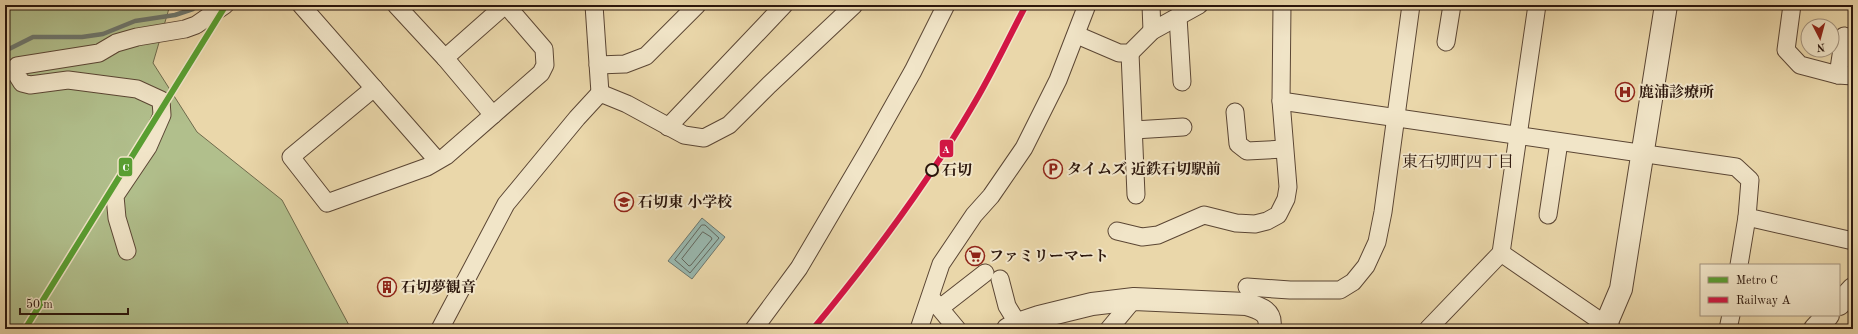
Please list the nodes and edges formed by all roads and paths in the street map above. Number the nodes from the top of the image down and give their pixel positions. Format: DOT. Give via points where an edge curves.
graph roads {
  1 [pos="226,5"];
  2 [pos="301,5"];
  3 [pos="396,5"];
  4 [pos="506,5"];
  5 [pos="594,5"];
  6 [pos="697,5"];
  7 [pos="784,5"];
  8 [pos="854,5"];
  9 [pos="946,5"];
  10 [pos="1087,5"];
  11 [pos="1151,5"];
  12 [pos="1199,5"];
  13 [pos="1282,5"];
  14 [pos="1411,5"];
  15 [pos="1452,5"];
  16 [pos="1537,5"];
  17 [pos="1666,5"];
  18 [pos="1792,5"];
  19 [pos="1178,17"];
  20 [pos="1152,31"];
  21 [pos="1077,35"];
  22 [pos="1844,36"];
  23 [pos="1446,42"];
  24 [pos="1130,53"];
  25 [pos="445,58"];
  26 [pos="598,65"];
  27 [pos="1846,75"];
  28 [pos="1182,82"];
  29 [pos="374,88"];
  30 [pos="600,93"];
  31 [pos="1281,101"];
  32 [pos="1235,112"];
  33 [pos="493,115"];
  34 [pos="1395,118"];
  35 [pos="668,126"];
  36 [pos="1183,127"];
  37 [pos="1134,130"];
  38 [pos="1517,136"];
  39 [pos="1559,142"];
  40 [pos="1284,149"];
  41 [pos="1643,154"];
  42 [pos="437,160"];
  43 [pos="1136,195"];
  44 [pos="1548,215"];
  45 [pos="1747,217"];
  46 [pos="1117,231"];
  47 [pos="1853,241"];
  48 [pos="127,251"];
  49 [pos="1501,253"];
  50 [pos="1739,264"];
  51 [pos="1247,287"];
  52 [pos="1853,289"];
  53 [pos="1134,299"];
  54 [pos="934,302"];
  55 [pos="1840,303"];
  56 [pos="1731,316"];
  57 [pos="1827,316"];
  58 [pos="1013,326"];
  59 [pos="1607,327"];
  60 [pos="440,329"];
  61 [pos="754,329"];
  62 [pos="919,329"];
  63 [pos="957,329"];
  64 [pos="1109,329"];
  65 [pos="1268,329"];
  66 [pos="1428,329"];
  67 [pos="1728,329"];
  68 [pos="1814,329"];
  1 -- 48 [label="street" via="185,30 137,37 116,43 100,53 18,66 17,75 22,83 30,85 68,80 137,89 161,100 162,115 148,147 115,196 117,218"];
  2 -- 29 [label="street"];
  3 -- 25 [label="street"];
  4 -- 25 [label="street"];
  4 -- 33 [label="street" via="544,49 545,65 541,72"];
  5 -- 26 [label="street"];
  6 -- 26 [label="street" via="646,56 625,64"];
  7 -- 35 [label="street"];
  8 -- 35 [label="street" via="729,125 704,138 684,135"];
  9 -- 61 [label="street" via="905,84 811,248"];
  10 -- 21 [label="street"];
  11 -- 20 [label="street"];
  12 -- 19 [label="street"];
  13 -- 31 [label="street"];
  14 -- 34 [label="street"];
  15 -- 23 [label="street"];
  16 -- 38 [label="street"];
  17 -- 41 [label="street"];
  18 -- 27 [label="street" via="1786,50 1800,65"];
  19 -- 20 [label="street"];
  19 -- 28 [label="street"];
  20 -- 24 [label="street"];
  21 -- 24 [label="street" via="1119,53"];
  21 -- 54 [label="street" via="1024,148 941,264"];
  22 -- 27 [label="street"];
  24 -- 37 [label="street"];
  25 -- 33 [label="street"];
  26 -- 30 [label="street"];
  29 -- 42 [label="street"];
  29 -- 42 [label="street" via="291,157 327,203 427,167"];
  30 -- 35 [label="street"];
  30 -- 60 [label="street" via="506,204"];
  31 -- 34 [label="street"];
  31 -- 40 [label="street"];
  32 -- 40 [label="street" via="1238,144 1247,151"];
  33 -- 42 [label="street" via="446,156"];
  34 -- 38 [label="street"];
  34 -- 51 [label="street" via="1377,242 1366,266 1353,282 1340,290"];
  36 -- 37 [label="street"];
  37 -- 43 [label="street"];
  38 -- 39 [label="street"];
  38 -- 49 [label="street"];
  39 -- 41 [label="street"];
  39 -- 44 [label="street"];
  40 -- 46 [label="street" via="1288,187 1286,199 1278,215 1267,221 1255,224 1236,223 1204,215 1158,235 1142,237"];
  41 -- 45 [label="street" via="1736,167 1750,180"];
  41 -- 59 [label="street" via="1621,289"];
  45 -- 47 [label="street"];
  45 -- 50 [label="street"];
  49 -- 59 [label="street"];
  49 -- 66 [label="street"];
  52 -- 55 [label="street"];
  53 -- 58 [label="street" via="1092,304"];
  53 -- 64 [label="street"];
  53 -- 65 [label="street" via="1246,304 1268,313"];
  54 -- 58 [label="street" via="992,276 1008,306"];
  54 -- 62 [label="street"];
  54 -- 63 [label="street"];
  56 -- 67 [label="street"];
  57 -- 68 [label="street"];
}
